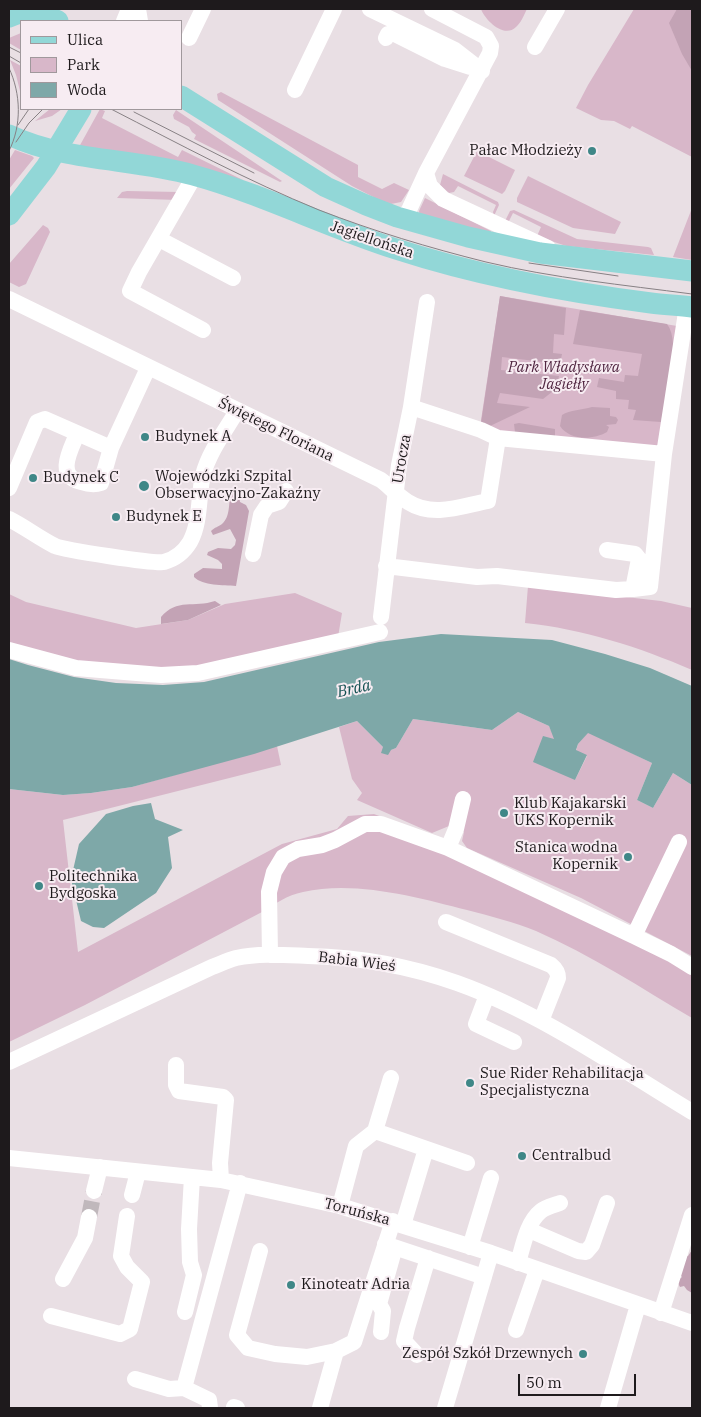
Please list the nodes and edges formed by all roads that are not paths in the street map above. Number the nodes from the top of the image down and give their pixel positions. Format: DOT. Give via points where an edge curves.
graph roads {
  1 [pos="203,9"];
  2 [pos="334,9"];
  3 [pos="370,9"];
  4 [pos="432,9"];
  5 [pos="557,9"];
  6 [pos="35,10"];
  7 [pos="462,16"];
  8 [pos="9,17"];
  9 [pos="56,20"];
  10 [pos="189,38"];
  11 [pos="386,38"];
  12 [pos="535,47"];
  13 [pos="482,71"];
  14 [pos="295,90"];
  15 [pos="182,97"];
  16 [pos="80,110"];
  17 [pos="9,135"];
  18 [pos="57,151"];
  19 [pos="426,173"];
  20 [pos="195,176"];
  21 [pos="9,215"];
  22 [pos="397,217"];
  23 [pos="159,239"];
  24 [pos="573,258"];
  25 [pos="692,271"];
  26 [pos="233,278"];
  27 [pos="9,299"];
  28 [pos="427,302"];
  29 [pos="690,306"];
  30 [pos="204,330"];
  31 [pos="687,343"];
  32 [pos="148,368"];
  33 [pos="411,407"];
  34 [pos="237,411"];
  35 [pos="77,434"];
  36 [pos="498,438"];
  37 [pos="111,448"];
  38 [pos="664,454"];
  39 [pos="9,488"];
  40 [pos="286,490"];
  41 [pos="396,492"];
  42 [pos="9,519"];
  43 [pos="608,550"];
  44 [pos="253,554"];
  45 [pos="386,566"];
  46 [pos="633,589"];
  47 [pos="9,650"];
  48 [pos="463,798"];
  49 [pos="679,842"];
  50 [pos="448,848"];
  51 [pos="446,922"];
  52 [pos="634,936"];
  53 [pos="270,955"];
  54 [pos="692,968"];
  55 [pos="487,995"];
  56 [pos="541,1022"];
  57 [pos="514,1042"];
  58 [pos="9,1062"];
  59 [pos="176,1065"];
  60 [pos="391,1078"];
  61 [pos="692,1112"];
  62 [pos="375,1131"];
  63 [pos="426,1149"];
  64 [pos="9,1158"];
  65 [pos="467,1163"];
  66 [pos="100,1167"];
  67 [pos="138,1172"];
  68 [pos="192,1177"];
  69 [pos="491,1178"];
  70 [pos="221,1180"];
  71 [pos="240,1184"];
  72 [pos="94,1191"];
  73 [pos="132,1195"];
  74 [pos="560,1203"];
  75 [pos="607,1203"];
  76 [pos="340,1206"];
  77 [pos="692,1215"];
  78 [pos="127,1216"];
  79 [pos="89,1217"];
  80 [pos="398,1223"];
  81 [pos="528,1230"];
  82 [pos="390,1246"];
  83 [pos="470,1246"];
  84 [pos="260,1251"];
  85 [pos="491,1253"];
  86 [pos="428,1258"];
  87 [pos="518,1263"];
  88 [pos="537,1270"];
  89 [pos="484,1276"];
  90 [pos="63,1279"];
  91 [pos="638,1305"];
  92 [pos="184,1312"];
  93 [pos="662,1313"];
  94 [pos="51,1316"];
  95 [pos="692,1323"];
  96 [pos="516,1330"];
  97 [pos="381,1332"];
  98 [pos="336,1351"];
  99 [pos="417,1355"];
  100 [pos="135,1380"];
  101 [pos="184,1388"];
  102 [pos="210,1408"];
  103 [pos="320,1408"];
  104 [pos="445,1408"];
  105 [pos="608,1408"];
  1 -- 10 [label="street"];
  2 -- 14 [label="street"];
  3 -- 13 [label="street" via="455,50"];
  4 -- 7 [label="street"];
  5 -- 12 [label="street"];
  6 -- 8 [label="main road"];
  6 -- 9 [label="main road"];
  7 -- 13 [label="street" via="486,37 491,46"];
  11 -- 13 [label="street" via="393,33 445,59"];
  13 -- 19 [label="street"];
  15 -- 22 [label="main road, Jagiellońska" via="326,187"];
  16 -- 18 [label="main road"];
  17 -- 18 [label="main road, Jagiellońska"];
  18 -- 20 [label="main road, Jagiellońska" via="149,165"];
  18 -- 21 [label="main road"];
  19 -- 22 [label="street" via="406,214"];
  19 -- 24 [label="street" via="430,186 443,199"];
  20 -- 23 [label="street"];
  20 -- 29 [label="main road, Jagiellońska" via="438,262 570,291"];
  22 -- 24 [label="main road, Jagiellońska" via="476,239"];
  23 -- 26 [label="street"];
  23 -- 30 [label="street" via="130,291"];
  24 -- 25 [label="main road, Jagiellońska"];
  27 -- 32 [label="street, Świętego Floriana"];
  28 -- 33 [label="street, Urocza"];
  29 -- 31 [label="street"];
  31 -- 38 [label="street"];
  32 -- 34 [label="street, Świętego Floriana"];
  32 -- 37 [label="street"];
  33 -- 36 [label="street"];
  33 -- 41 [label="street, Urocza"];
  34 -- 41 [label="street, Świętego Floriana" via="380,480"];
  34 -- 42 [label="street" via="203,474 190,542 174,559 161,563 56,547"];
  35 -- 37 [label="street"];
  35 -- 37 [label="street" via="66,468 78,482 101,482"];
  35 -- 39 [label="street" via="45,419 37,422"];
  36 -- 38 [label="street"];
  36 -- 41 [label="street, Świętego Floriana" via="488,501 441,511 411,504"];
  38 -- 46 [label="street" via="650,587"];
  40 -- 44 [label="street" via="279,502 267,506 261,516"];
  41 -- 45 [label="street, Urocza"];
  43 -- 46 [label="street" via="635,554 638,559"];
  45 -- 46 [label="street" via="616,590"];
  45 -- 47 [label="street, Urocza" via="381,624 198,673 161,675 76,668"];
  48 -- 50 [label="street"];
  49 -- 52 [label="street"];
  50 -- 52 [label="street"];
  50 -- 53 [label="street" via="382,824 365,824 335,840 298,849 283,858 274,872 270,892"];
  51 -- 56 [label="street" via="511,947 555,969 558,978"];
  52 -- 54 [label="street"];
  53 -- 55 [label="street, Babia Wieś" via="336,957 395,966 455,982"];
  53 -- 58 [label="street, Babia Wieś" via="235,958 212,967"];
  55 -- 56 [label="street, Babia Wieś"];
  55 -- 57 [label="street" via="476,1024"];
  56 -- 61 [label="street, Babia Wieś"];
  59 -- 70 [label="street" via="179,1092 226,1100"];
  60 -- 62 [label="street"];
  62 -- 63 [label="street"];
  62 -- 76 [label="street" via="356,1146"];
  63 -- 65 [label="street"];
  63 -- 80 [label="street"];
  64 -- 66 [label="street, Toruńska"];
  66 -- 67 [label="street, Toruńska"];
  66 -- 72 [label="street"];
  67 -- 68 [label="street, Toruńska"];
  67 -- 73 [label="street"];
  68 -- 70 [label="street, Toruńska"];
  68 -- 92 [label="street" via="189,1229 190,1262 194,1275"];
  69 -- 83 [label="street"];
  70 -- 71 [label="street, Toruńska"];
  71 -- 76 [label="street, Toruńska"];
  71 -- 101 [label="street"];
  74 -- 81 [label="street" via="542,1211"];
  75 -- 81 [label="street" via="592,1245 586,1252"];
  76 -- 80 [label="street, Toruńska"];
  77 -- 93 [label="street"];
  78 -- 94 [label="street" via="121,1256 142,1282 130,1329 120,1334"];
  79 -- 90 [label="street" via="85,1238"];
  80 -- 82 [label="street"];
  80 -- 83 [label="street, Toruńska"];
  81 -- 87 [label="street"];
  82 -- 86 [label="street"];
  82 -- 97 [label="street" via="379,1304 383,1311"];
  82 -- 98 [label="street" via="354,1342"];
  83 -- 85 [label="street, Toruńska"];
  84 -- 98 [label="street" via="237,1335 248,1348 275,1354 307,1358"];
  85 -- 87 [label="street, Toruńska"];
  85 -- 89 [label="street"];
  86 -- 89 [label="street"];
  86 -- 99 [label="street" via="404,1341"];
  87 -- 88 [label="street, Toruńska"];
  88 -- 91 [label="street, Toruńska"];
  88 -- 96 [label="street"];
  89 -- 104 [label="street"];
  91 -- 93 [label="street, Toruńska"];
  91 -- 105 [label="street"];
  93 -- 95 [label="street, Toruńska"];
  98 -- 103 [label="street"];
  100 -- 101 [label="street" via="169,1389"];
  101 -- 102 [label="street" via="209,1400"];
}
